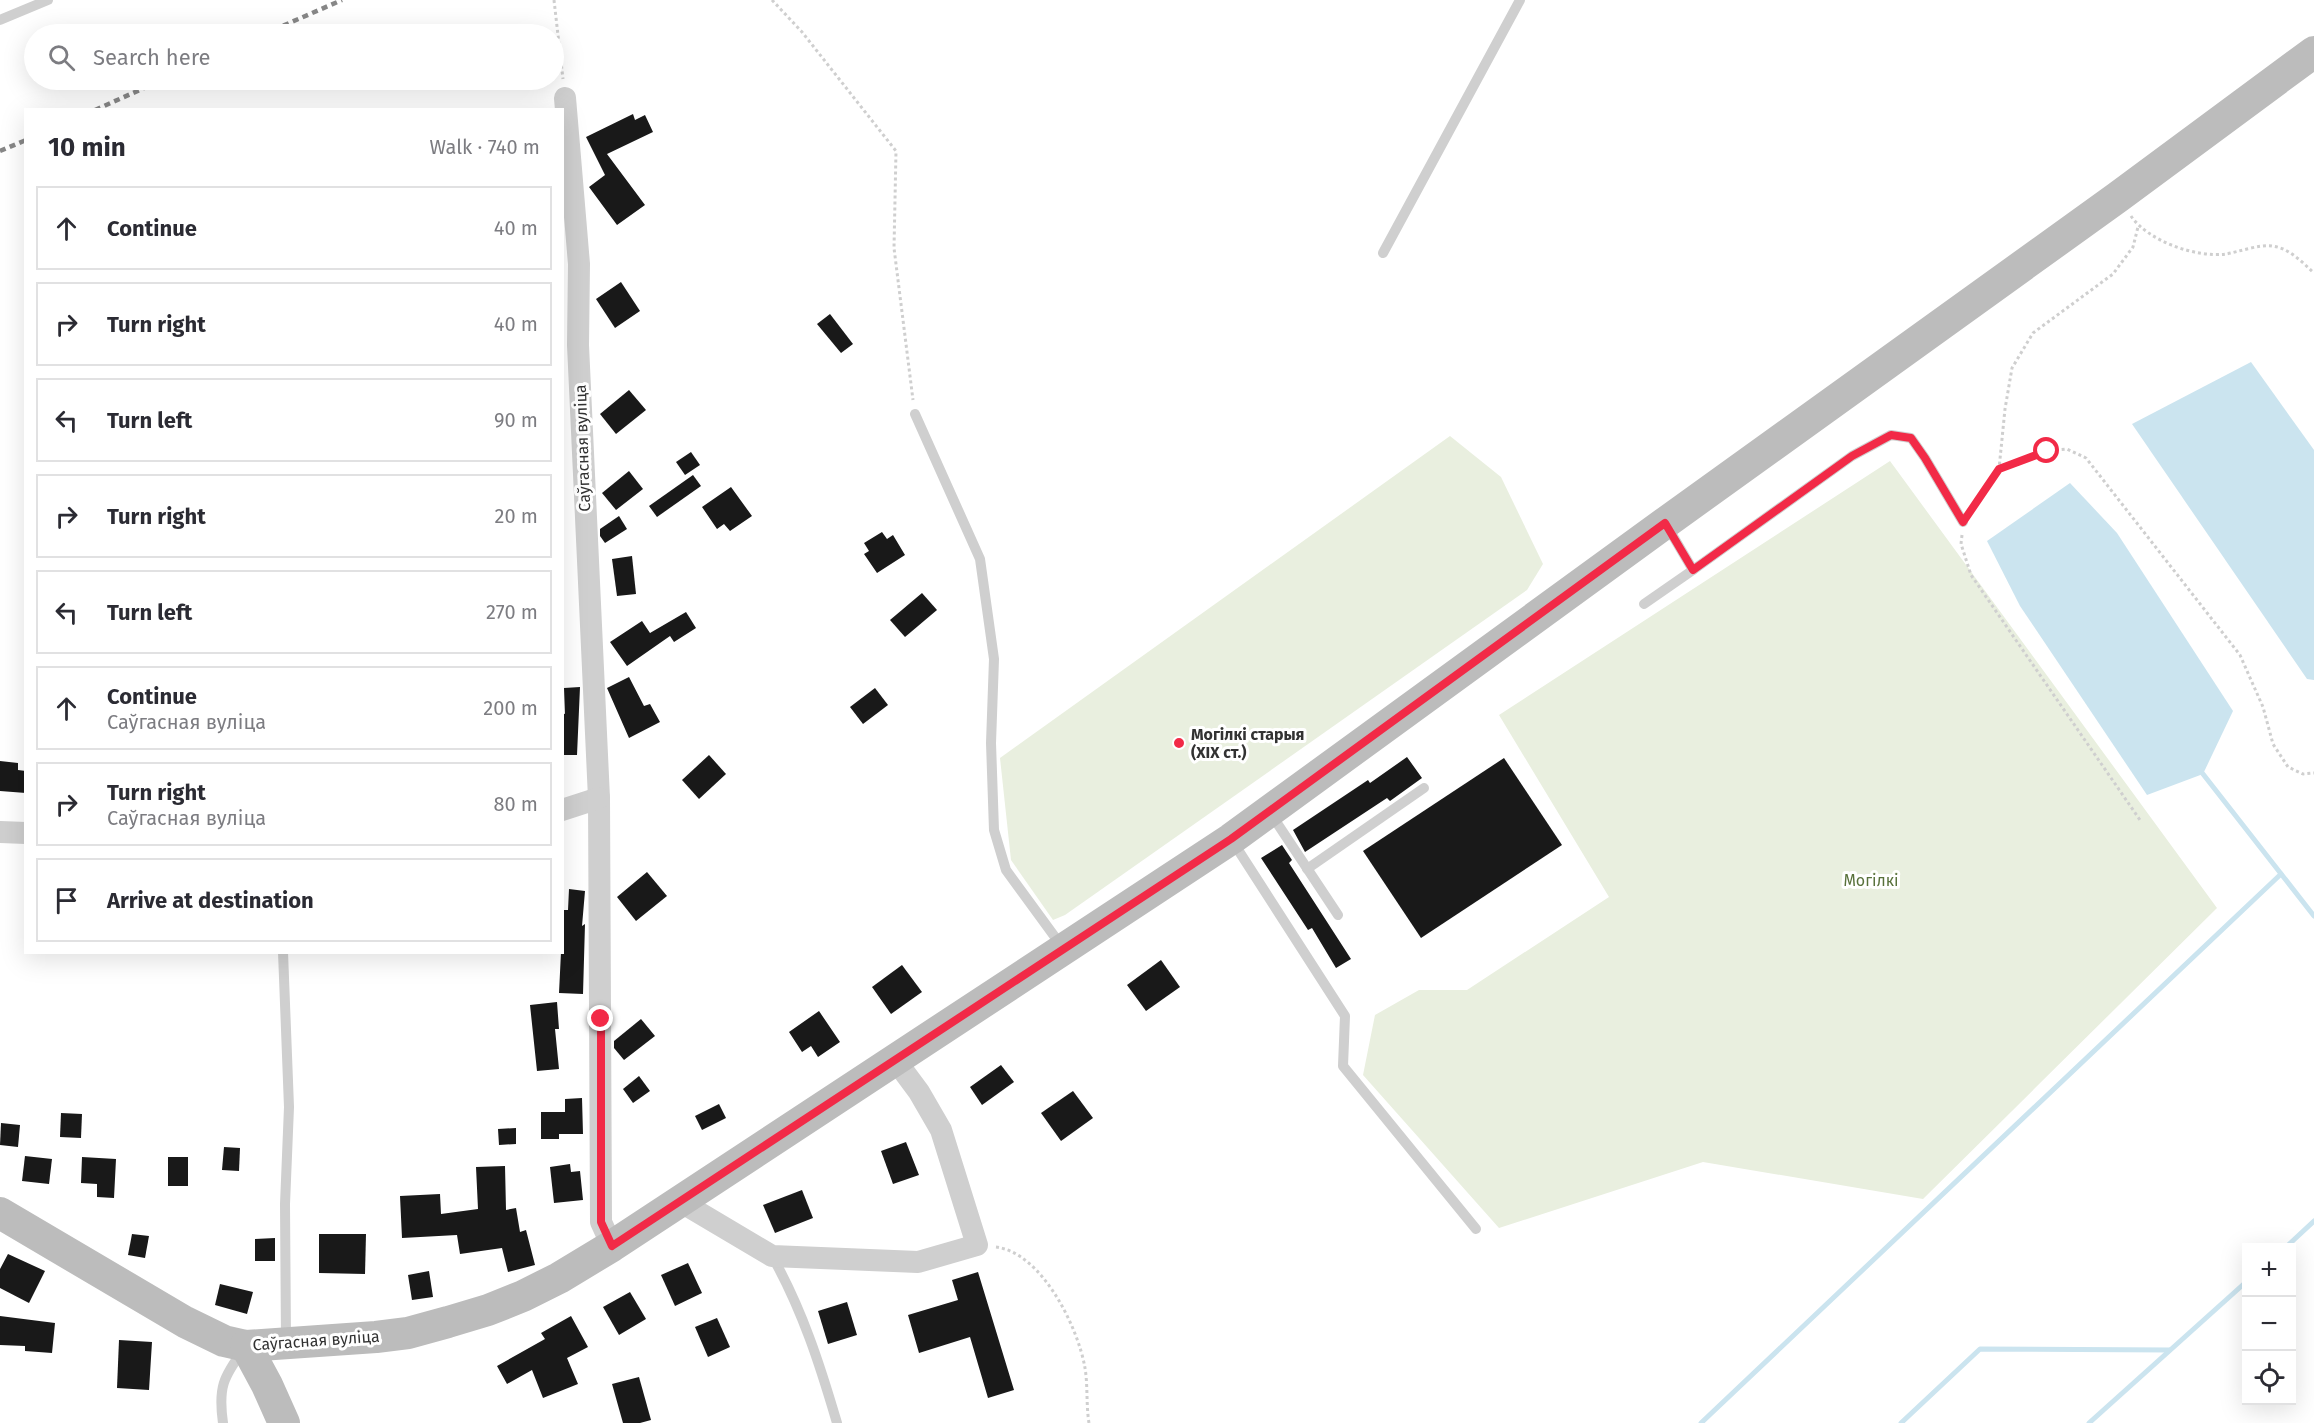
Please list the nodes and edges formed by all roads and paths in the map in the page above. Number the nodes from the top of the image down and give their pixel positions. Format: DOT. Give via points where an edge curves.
graph roads {
  1 [pos="48,0"];
  2 [pos="554,0"];
  3 [pos="772,0"];
  4 [pos="1520,0"];
  5 [pos="0,20"];
  6 [pos="557,24"];
  7 [pos="2314,52"];
  8 [pos="564,89"];
  9 [pos="565,98"];
  10 [pos="2118,197"];
  11 [pos="2138,226"];
  12 [pos="1383,253"];
  13 [pos="2314,273"];
  14 [pos="915,414"];
  15 [pos="1999,469"];
  16 [pos="1963,522"];
  17 [pos="1665,523"];
  18 [pos="1693,570"];
  19 [pos="1644,604"];
  20 [pos="2314,773"];
  21 [pos="1424,788"];
  22 [pos="599,798"];
  23 [pos="564,809"];
  24 [pos="1270,812"];
  25 [pos="2140,820"];
  26 [pos="0,832"];
  27 [pos="24,833"];
  28 [pos="1231,839"];
  29 [pos="1306,869"];
  30 [pos="1338,915"];
  31 [pos="1065,950"];
  32 [pos="283,954"];
  33 [pos="896,1060"];
  34 [pos="681,1202"];
  35 [pos="0,1213"];
  36 [pos="1476,1229"];
  37 [pos="977,1245"];
  38 [pos="612,1246"];
  39 [pos="772,1256"];
  40 [pos="286,1342"];
  41 [pos="246,1346"];
  42 [pos="223,1423"];
  43 [pos="284,1423"];
  44 [pos="837,1423"];
  45 [pos="1089,1423"];
  1 -- 5 [label="lane"];
  2 -- 6 [label="path"];
  3 -- 14 [label="path" via="896,151 894,248"];
  4 -- 12 [label="lane"];
  7 -- 10 [label="main road, Саўгасная вуліца"];
  8 -- 9 [label="path"];
  9 -- 22 [label="street, Саўгасная вуліца" via="579,264 578,345"];
  10 -- 11 [label="path"];
  10 -- 17 [label="main road, Саўгасная вуліца"];
  11 -- 13 [label="path" via="2167,244 2204,254 2271,245 2291,253"];
  11 -- 15 [label="path" via="2133,248 2113,274 2033,333 2012,368"];
  14 -- 31 [label="lane" via="980,559 994,659 994,830 1006,870"];
  15 -- 16 [label="path"];
  15 -- 20 [label="path" via="2047,451 2067,449 2086,458 2240,655 2263,707 2273,744 2288,767 2303,774"];
  16 -- 18 [label="lane" via="1911,438 1891,435 1852,456"];
  16 -- 25 [label="path" via="1961,544 1971,575"];
  17 -- 18 [label="lane"];
  17 -- 24 [label="main road, Саўгасная вуліца"];
  18 -- 19 [label="lane"];
  21 -- 29 [label="lane"];
  22 -- 23 [label="street"];
  22 -- 38 [label="street, Саўгасная вуліца" via="601,1222"];
  24 -- 28 [label="main road, Саўгасная вуліца"];
  24 -- 29 [label="lane"];
  26 -- 27 [label="street"];
  28 -- 31 [label="main road, Саўгасная вуліца"];
  28 -- 36 [label="lane" via="1345,1016 1343,1066"];
  29 -- 30 [label="lane"];
  31 -- 33 [label="main road, Саўгасная вуліца"];
  32 -- 40 [label="lane" via="289,1107"];
  33 -- 34 [label="main road, Саўгасная вуліца"];
  33 -- 37 [label="street" via="941,1130"];
  34 -- 38 [label="main road, Саўгасная вуліца"];
  34 -- 39 [label="street"];
  35 -- 41 [label="main road, Саўгасная вуліца" via="184,1322 224,1341"];
  37 -- 39 [label="street" via="918,1262"];
  37 -- 45 [label="path" via="1004,1248 1023,1258 1045,1278 1066,1312 1085,1366"];
  38 -- 40 [label="main road, Саўгасная вуліца" via="559,1278 488,1310 408,1333"];
  39 -- 44 [label="lane" via="790,1288 820,1365"];
  40 -- 41 [label="main road, Саўгасная вуліца"];
  41 -- 42 [label="lane" via="228,1369 222,1388"];
  41 -- 43 [label="main road"];
}
